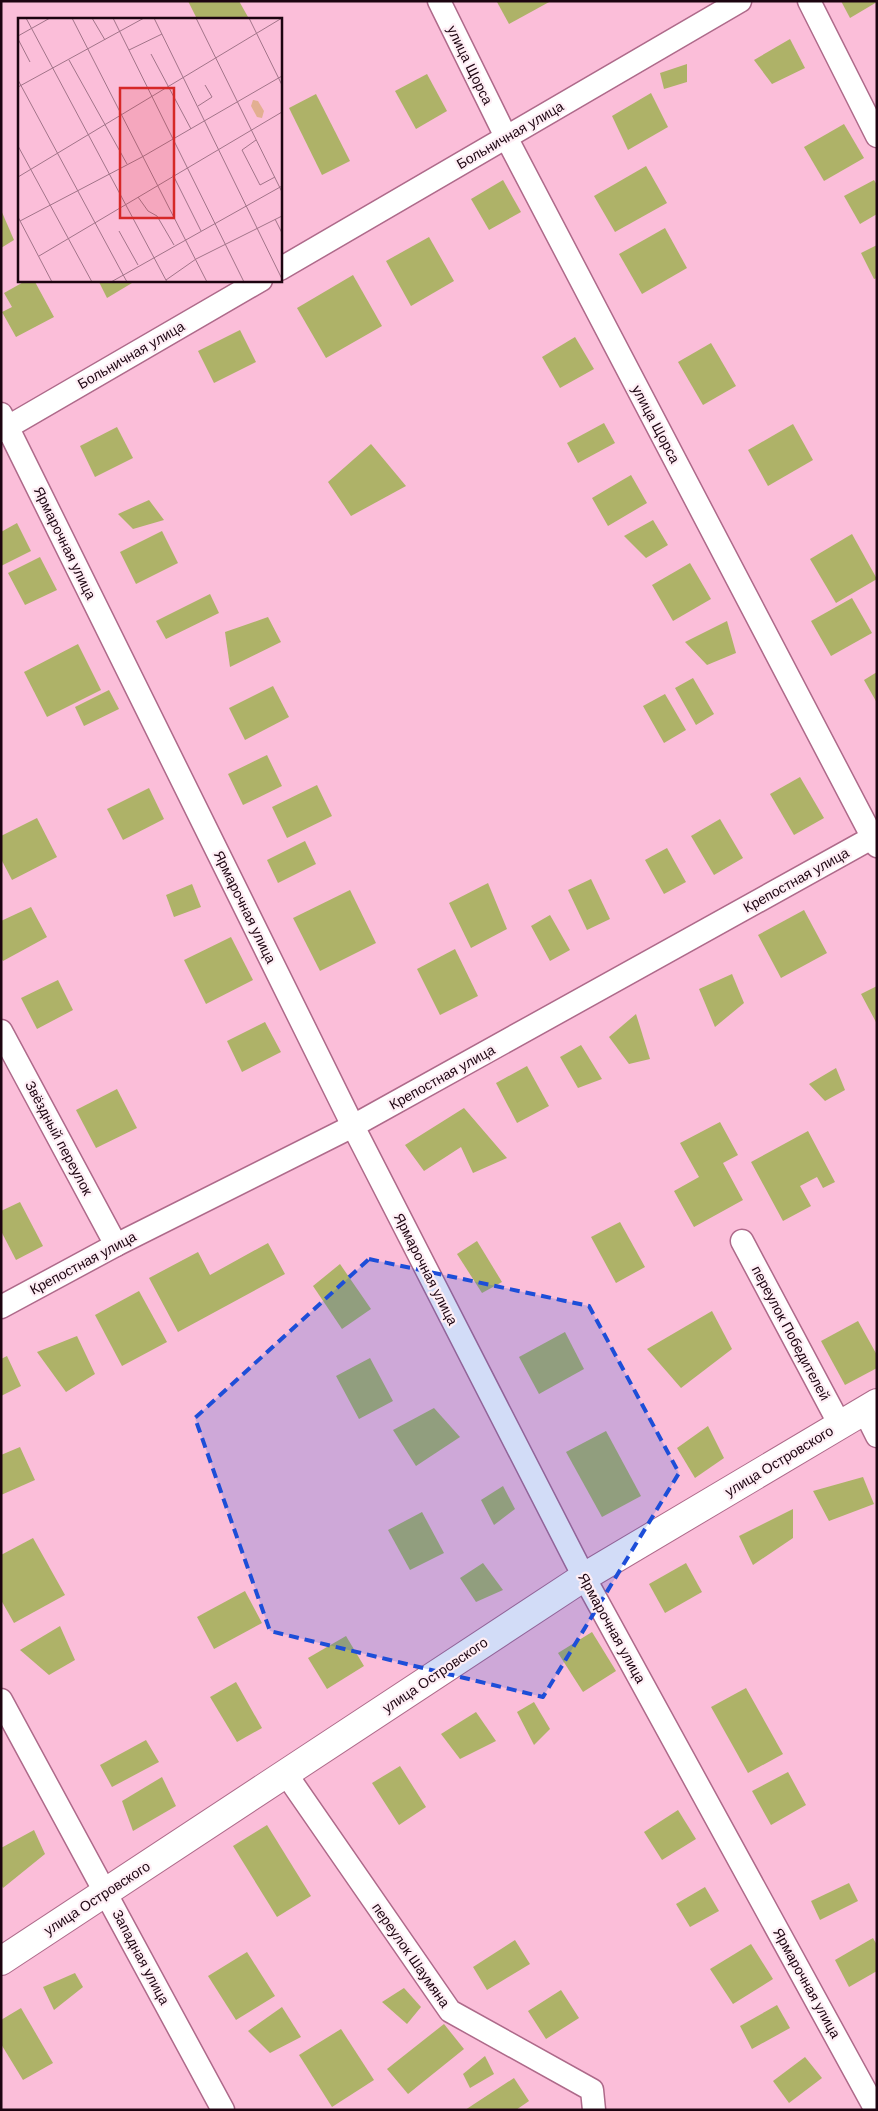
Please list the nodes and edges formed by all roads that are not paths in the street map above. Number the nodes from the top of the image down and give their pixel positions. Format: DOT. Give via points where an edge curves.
graph roads {
  1 [pos="439,1"];
  2 [pos="740,1"];
  3 [pos="809,1"];
  4 [pos="877,136"];
  5 [pos="506,137"];
  6 [pos="281,268"];
  7 [pos="259,281"];
  8 [pos="3,424"];
  9 [pos="875,839"];
  10 [pos="1,1030"];
  11 [pos="353,1126"];
  12 [pos="742,1241"];
  13 [pos="116,1245"];
  14 [pos="1,1307"];
  15 [pos="870,1407"];
  16 [pos="840,1425"];
  17 [pos="877,1436"];
  18 [pos="584,1577"];
  19 [pos="1,1700"];
  20 [pos="286,1774"];
  21 [pos="106,1893"];
  22 [pos="1,1961"];
  23 [pos="223,2110"];
  24 [pos="594,2110"];
  25 [pos="876,2110"];
  1 -- 5 [label="street, улица Щорса"];
  2 -- 5 [label="street, Больничная улица"];
  3 -- 4 [label="street"];
  5 -- 6 [label="street, Больничная улица"];
  5 -- 9 [label="street, улица Щорса"];
  7 -- 8 [label="street, Больничная улица"];
  8 -- 11 [label="street, Ярмарочная улица"];
  9 -- 11 [label="street, Крепостная улица"];
  10 -- 13 [label="street, Звёздный переулок"];
  11 -- 13 [label="street, Крепостная улица"];
  11 -- 18 [label="street, Ярмарочная улица"];
  12 -- 16 [label="street, переулок Победителей"];
  13 -- 14 [label="street, Крепостная улица"];
  15 -- 16 [label="street, улица Островского"];
  15 -- 17 [label="street"];
  16 -- 18 [label="street, улица Островского"];
  18 -- 20 [label="street, улица Островского"];
  18 -- 25 [label="street, Ярмарочная улица"];
  19 -- 21 [label="street, Западная улица"];
  20 -- 21 [label="street, улица Островского"];
  20 -- 24 [label="street, переулок Шаумяна" via="450,2011 592,2090"];
  21 -- 22 [label="street, улица Островского"];
  21 -- 23 [label="street, Западная улица"];
}
